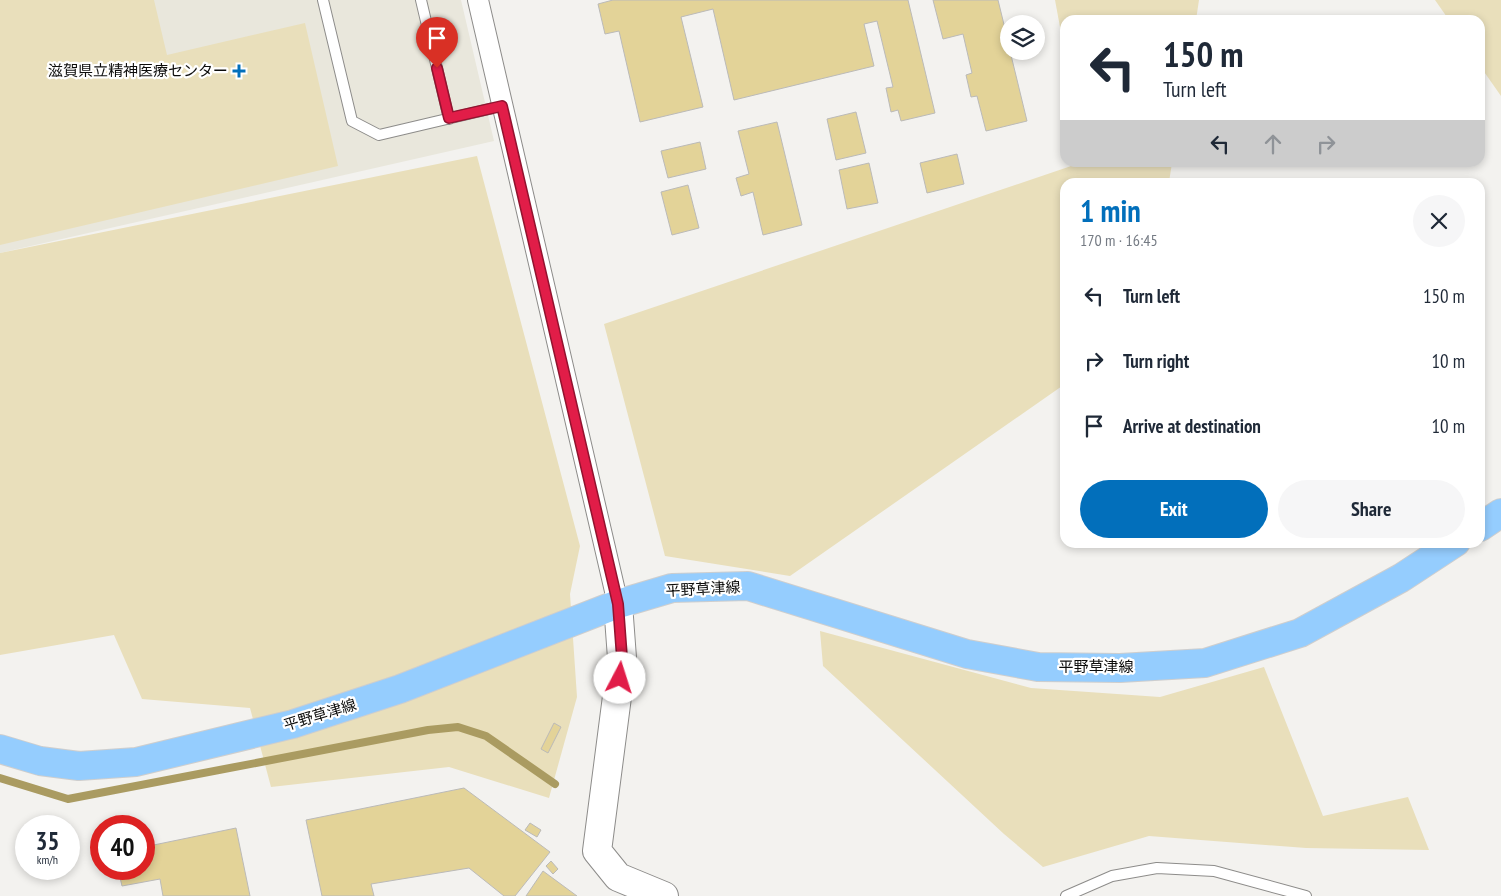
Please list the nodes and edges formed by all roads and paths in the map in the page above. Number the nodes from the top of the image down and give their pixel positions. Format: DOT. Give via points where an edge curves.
graph roads {
  1 [pos="323,0"];
  2 [pos="421,0"];
  3 [pos="478,0"];
  4 [pos="502,106"];
  5 [pos="449,118"];
  6 [pos="1501,513"];
  7 [pos="1485,523"];
  8 [pos="1447,548"];
  9 [pos="618,604"];
  10 [pos="0,748"];
  11 [pos="664,896"];
  12 [pos="1066,896"];
  13 [pos="1306,896"];
  1 -- 5 [label="lane" via="352,121 379,135"];
  2 -- 5 [label="lane"];
  3 -- 4 [label="street"];
  4 -- 5 [label="lane"];
  4 -- 9 [label="street"];
  6 -- 7 [label="main road"];
  8 -- 9 [label="main road, 平野草津線" via="1402,578 1300,633 1204,664 1038,667 967,654 748,586 672,588"];
  9 -- 10 [label="main road, 平野草津線" via="400,689 293,724 136,762 79,766 40,761"];
  9 -- 11 [label="street" via="622,658 597,851 618,877"];
  12 -- 13 [label="lane" via="1112,876 1157,868 1214,871"];
}
